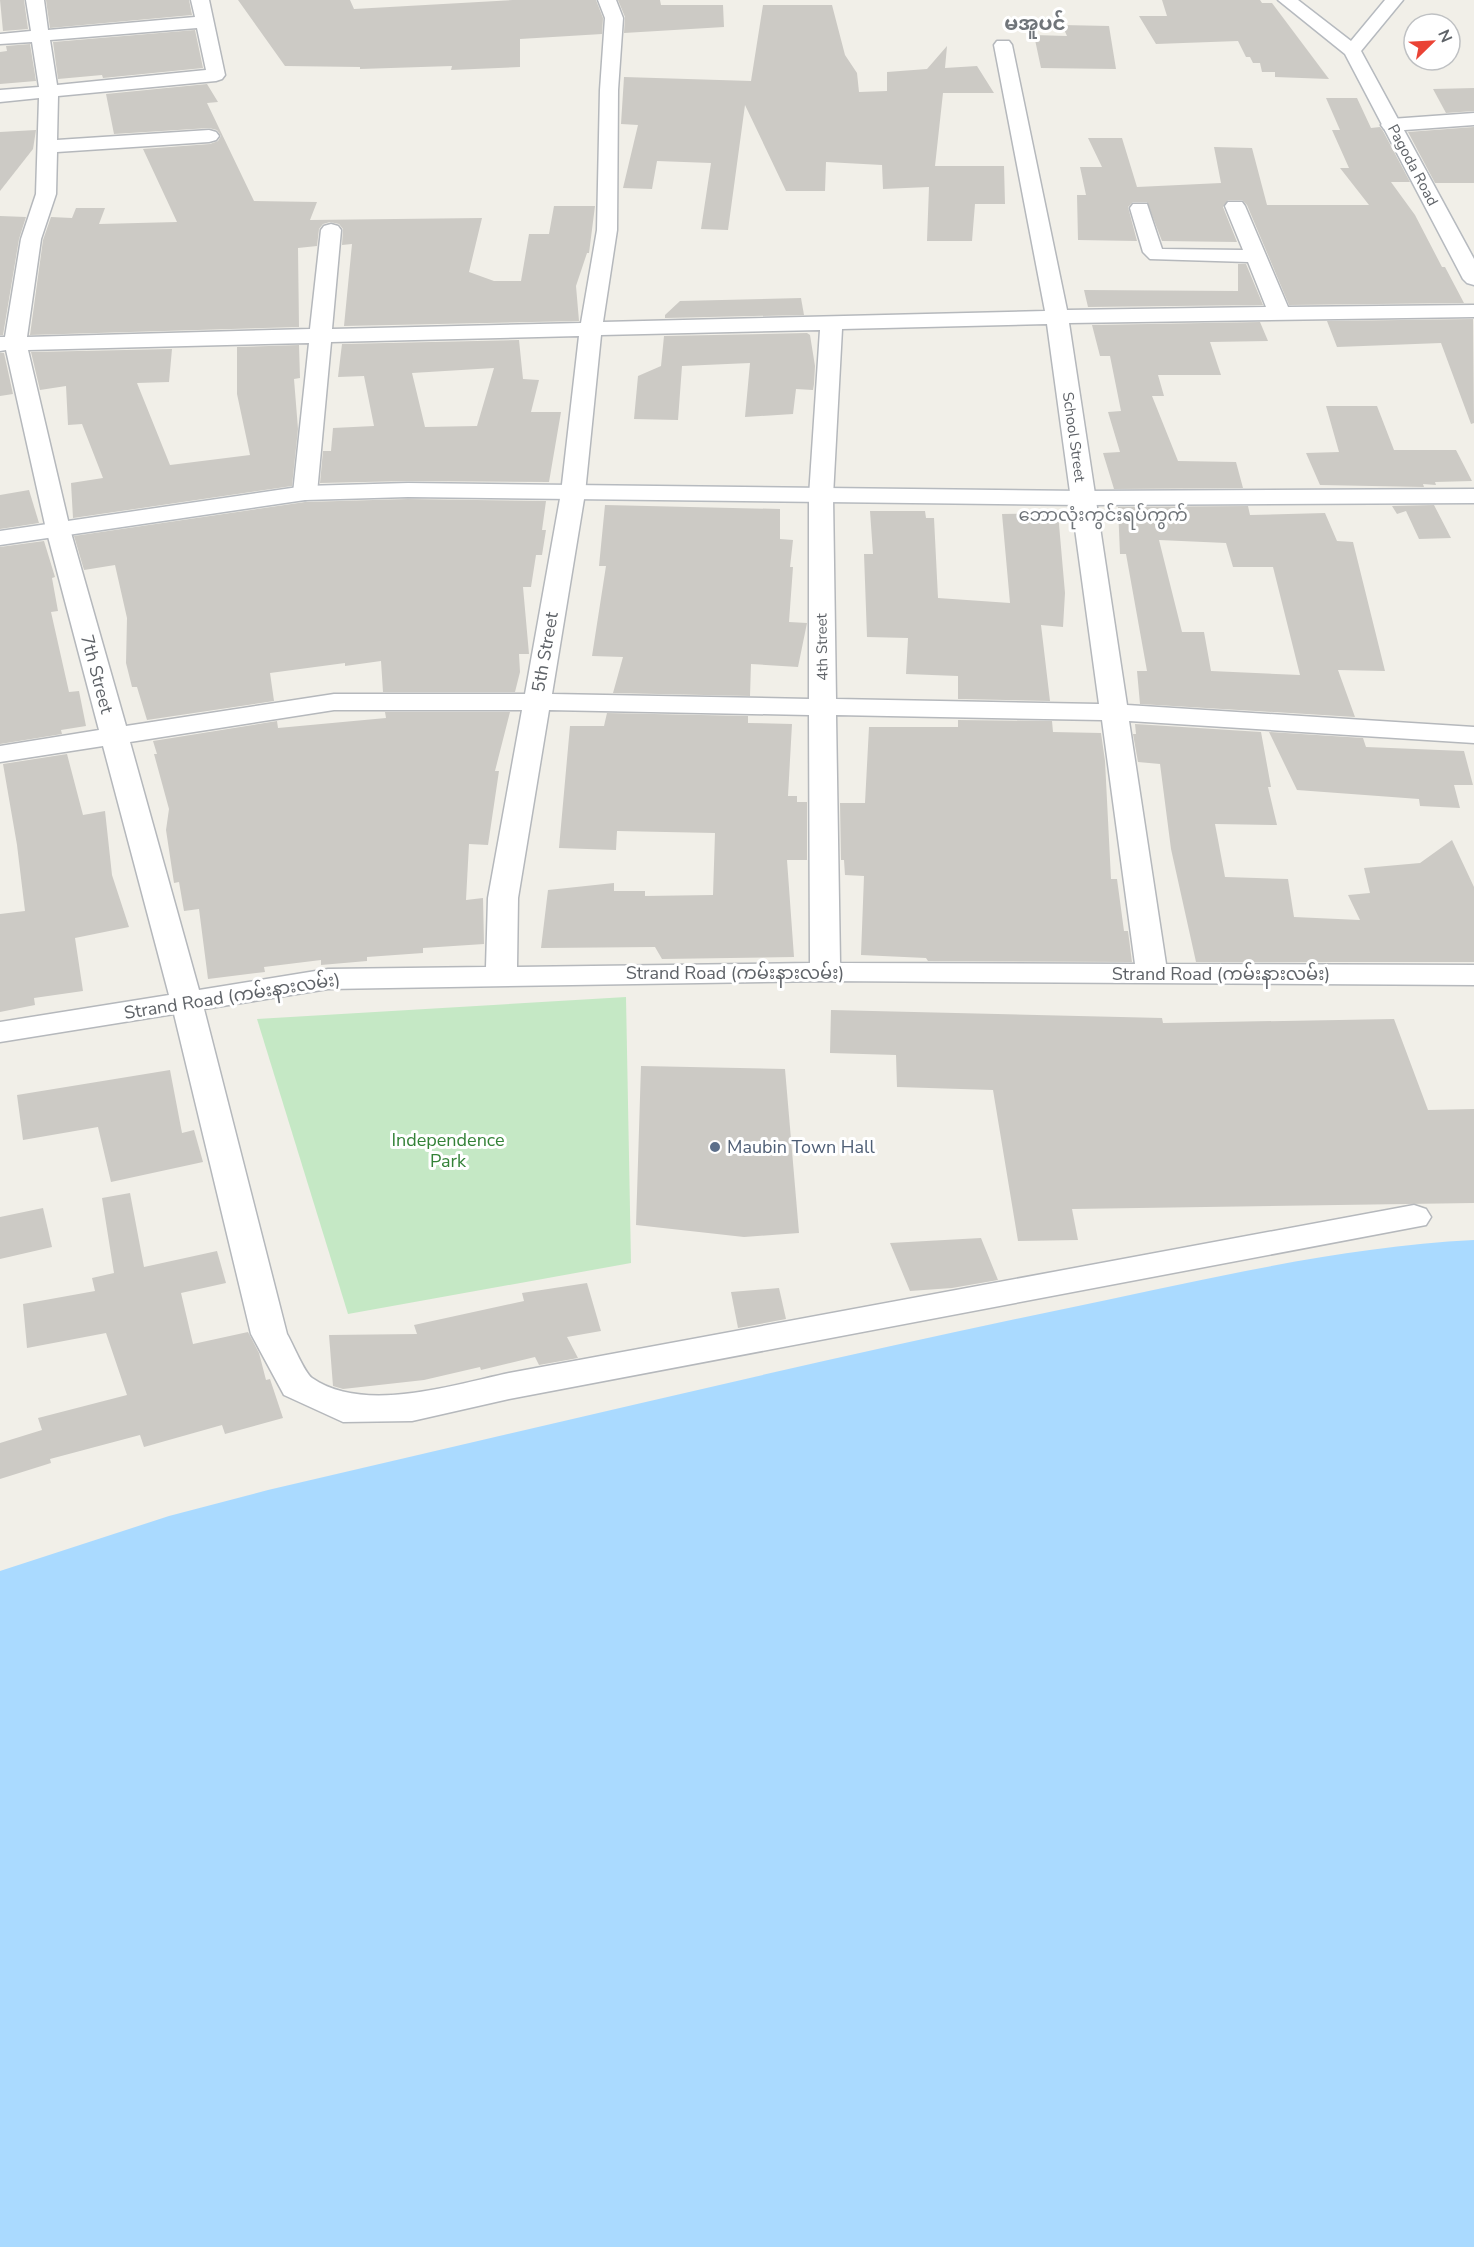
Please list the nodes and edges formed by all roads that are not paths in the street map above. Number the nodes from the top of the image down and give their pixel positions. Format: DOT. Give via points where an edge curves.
graph roads {
  1 [pos="35,0"];
  2 [pos="200,0"];
  3 [pos="607,0"];
  4 [pos="1287,0"];
  5 [pos="1394,0"];
  6 [pos="204,22"];
  7 [pos="40,36"];
  8 [pos="0,39"];
  9 [pos="1003,45"];
  10 [pos="1352,51"];
  11 [pos="49,92"];
  12 [pos="0,96"];
  13 [pos="1474,119"];
  14 [pos="1391,125"];
  15 [pos="209,136"];
  16 [pos="47,147"];
  17 [pos="1235,206"];
  18 [pos="1140,208"];
  19 [pos="331,230"];
  20 [pos="1256,256"];
  21 [pos="1474,279"];
  22 [pos="1474,311"];
  23 [pos="1280,314"];
  24 [pos="1057,317"];
  25 [pos="831,323"];
  26 [pos="591,329"];
  27 [pos="320,338"];
  28 [pos="8,344"];
  29 [pos="573,493"];
  30 [pos="305,494"];
  31 [pos="821,496"];
  32 [pos="1474,496"];
  33 [pos="1083,498"];
  34 [pos="58,529"];
  35 [pos="0,538"];
  36 [pos="537,702"];
  37 [pos="823,707"];
  38 [pos="1114,712"];
  39 [pos="1474,735"];
  40 [pos="114,736"];
  41 [pos="0,754"];
  42 [pos="825,972"];
  43 [pos="1152,974"];
  44 [pos="501,975"];
  45 [pos="1474,975"];
  46 [pos="187,1002"];
  47 [pos="0,1032"];
  48 [pos="1413,1217"];
  1 -- 7 [label="street"];
  2 -- 6 [label="street"];
  3 -- 26 [label="street, 5th Street" via="614,18 607,230"];
  4 -- 10 [label="street, Pagoda Road"];
  5 -- 10 [label="street"];
  6 -- 7 [label="street"];
  6 -- 11 [label="street" via="216,75"];
  7 -- 8 [label="street"];
  7 -- 11 [label="street"];
  9 -- 24 [label="street, School Street"];
  10 -- 14 [label="street, Pagoda Road"];
  11 -- 12 [label="street"];
  11 -- 16 [label="street"];
  13 -- 14 [label="street"];
  14 -- 21 [label="street, Pagoda Road"];
  15 -- 16 [label="street"];
  16 -- 28 [label="street" via="46,194 31,239"];
  17 -- 20 [label="street"];
  18 -- 20 [label="street" via="1157,255"];
  19 -- 27 [label="street"];
  20 -- 23 [label="street"];
  22 -- 23 [label="street"];
  23 -- 24 [label="street"];
  24 -- 25 [label="street"];
  24 -- 33 [label="street, School Street"];
  25 -- 26 [label="street"];
  25 -- 31 [label="street, 4th Street"];
  26 -- 27 [label="street"];
  26 -- 29 [label="street, 5th Street"];
  27 -- 28 [label="street"];
  27 -- 30 [label="street"];
  28 -- 34 [label="street, 7th Street"];
  29 -- 30 [label="street" via="408,490"];
  29 -- 31 [label="street"];
  29 -- 36 [label="street, 5th Street"];
  30 -- 34 [label="street"];
  31 -- 33 [label="street"];
  31 -- 37 [label="street, 4th Street"];
  32 -- 33 [label="street"];
  33 -- 38 [label="street, School Street"];
  34 -- 35 [label="street"];
  34 -- 40 [label="street, 7th Street"];
  36 -- 37 [label="street"];
  36 -- 40 [label="street" via="334,702"];
  36 -- 44 [label="street, 5th Street" via="503,898"];
  37 -- 38 [label="street"];
  37 -- 42 [label="street, 4th Street"];
  38 -- 39 [label="street"];
  38 -- 43 [label="street, School Street"];
  40 -- 41 [label="street"];
  40 -- 46 [label="street, 7th Street"];
  42 -- 43 [label="street, Strand Road (ကမ်းနားလမ်း)"];
  42 -- 44 [label="street, Strand Road (ကမ်းနားလမ်း)"];
  43 -- 45 [label="street, Strand Road (ကမ်းနားလမ်း)"];
  44 -- 46 [label="street, Strand Road (ကမ်းနားလမ်း)" via="328,979"];
  46 -- 47 [label="street, Strand Road (ကမ်းနားလမ်း)"];
  46 -- 48 [label="street, 7th Street" via="269,1334 297,1386 343,1408 412,1407 532,1381"];
}
